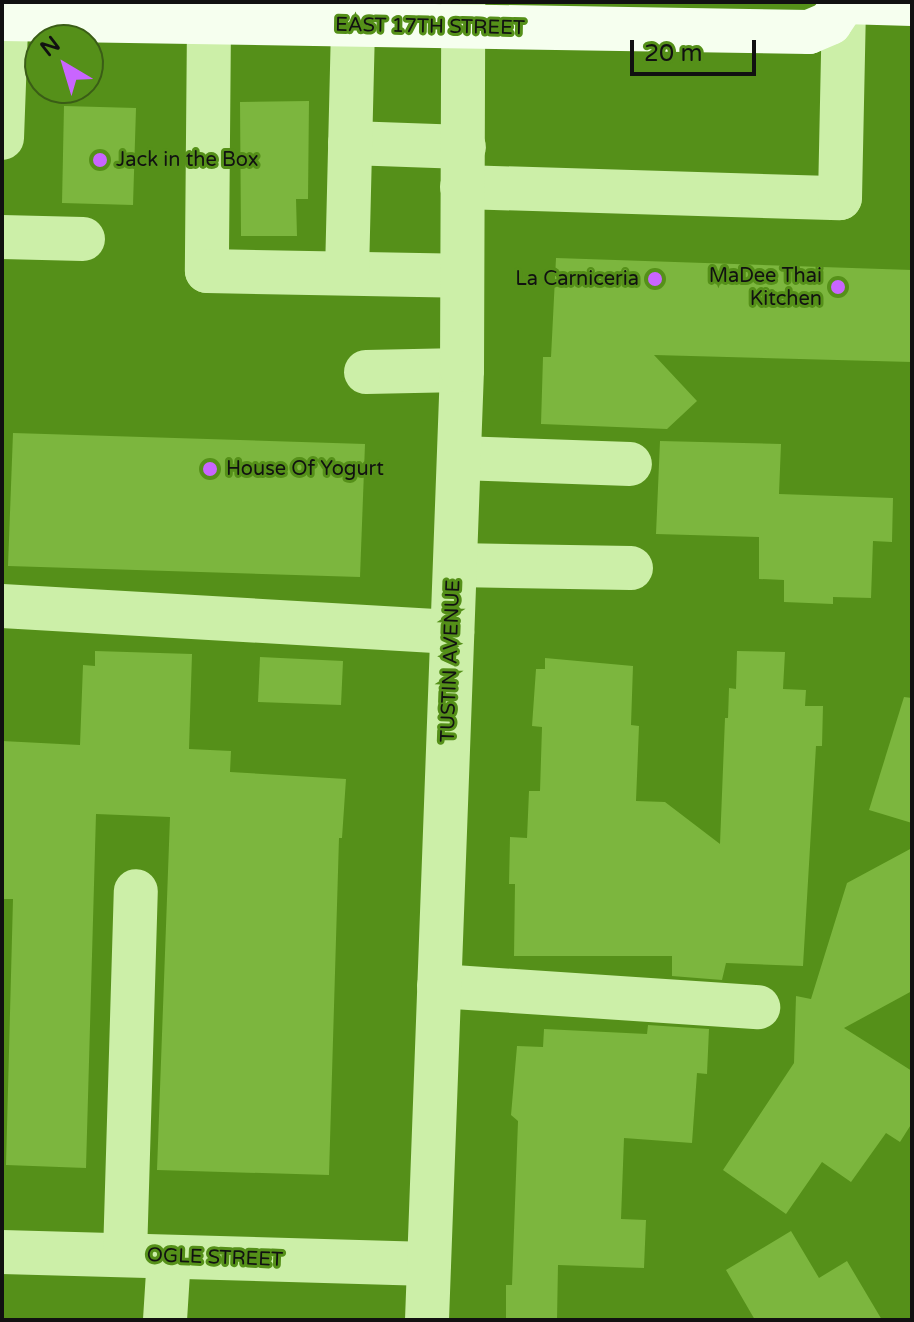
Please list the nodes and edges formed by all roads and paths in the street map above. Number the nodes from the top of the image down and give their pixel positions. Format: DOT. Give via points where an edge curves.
graph roads {
  1 [pos="844,2"];
  2 [pos="912,4"];
  3 [pos="55,10"];
  4 [pos="5,14"];
  5 [pos="464,16"];
  6 [pos="209,23"];
  7 [pos="353,26"];
  8 [pos="2,138"];
  9 [pos="350,143"];
  10 [pos="463,167"];
  11 [pos="2,237"];
  12 [pos="83,239"];
  13 [pos="347,273"];
  14 [pos="460,276"];
  15 [pos="462,370"];
  16 [pos="366,372"];
  17 [pos="459,458"];
  18 [pos="630,464"];
  19 [pos="455,565"];
  20 [pos="631,568"];
  21 [pos="2,606"];
  22 [pos="452,632"];
  23 [pos="136,891"];
  24 [pos="439,986"];
  25 [pos="758,1007"];
  26 [pos="2,1252"];
  27 [pos="125,1255"];
  28 [pos="169,1257"];
  29 [pos="429,1264"];
  30 [pos="165,1320"];
  31 [pos="427,1320"];
  1 -- 2 [label="main road"];
  1 -- 5 [label="main road, EAST 17TH STREET" via="830,23 809,32"];
  1 -- 10 [label="street" via="840,198"];
  3 -- 4 [label="main road, EAST 17TH STREET"];
  3 -- 6 [label="main road, EAST 17TH STREET"];
  4 -- 8 [label="street"];
  5 -- 7 [label="main road, EAST 17TH STREET"];
  5 -- 10 [label="street, TUSTIN AVENUE"];
  6 -- 7 [label="main road, EAST 17TH STREET"];
  6 -- 13 [label="street" via="207,271"];
  7 -- 9 [label="street"];
  9 -- 10 [label="street"];
  9 -- 13 [label="street"];
  10 -- 14 [label="street, TUSTIN AVENUE"];
  11 -- 12 [label="street"];
  13 -- 14 [label="street"];
  14 -- 15 [label="street, TUSTIN AVENUE"];
  15 -- 16 [label="street"];
  15 -- 17 [label="street, TUSTIN AVENUE"];
  17 -- 18 [label="street"];
  17 -- 19 [label="street, TUSTIN AVENUE"];
  19 -- 20 [label="street"];
  19 -- 22 [label="street, TUSTIN AVENUE"];
  21 -- 22 [label="street"];
  22 -- 24 [label="street, TUSTIN AVENUE"];
  23 -- 27 [label="street"];
  24 -- 25 [label="street"];
  24 -- 29 [label="street, TUSTIN AVENUE"];
  26 -- 27 [label="street, OGLE STREET"];
  27 -- 28 [label="street, OGLE STREET"];
  28 -- 29 [label="street, OGLE STREET"];
  28 -- 30 [label="street"];
  29 -- 31 [label="street, TUSTIN AVENUE"];
}
